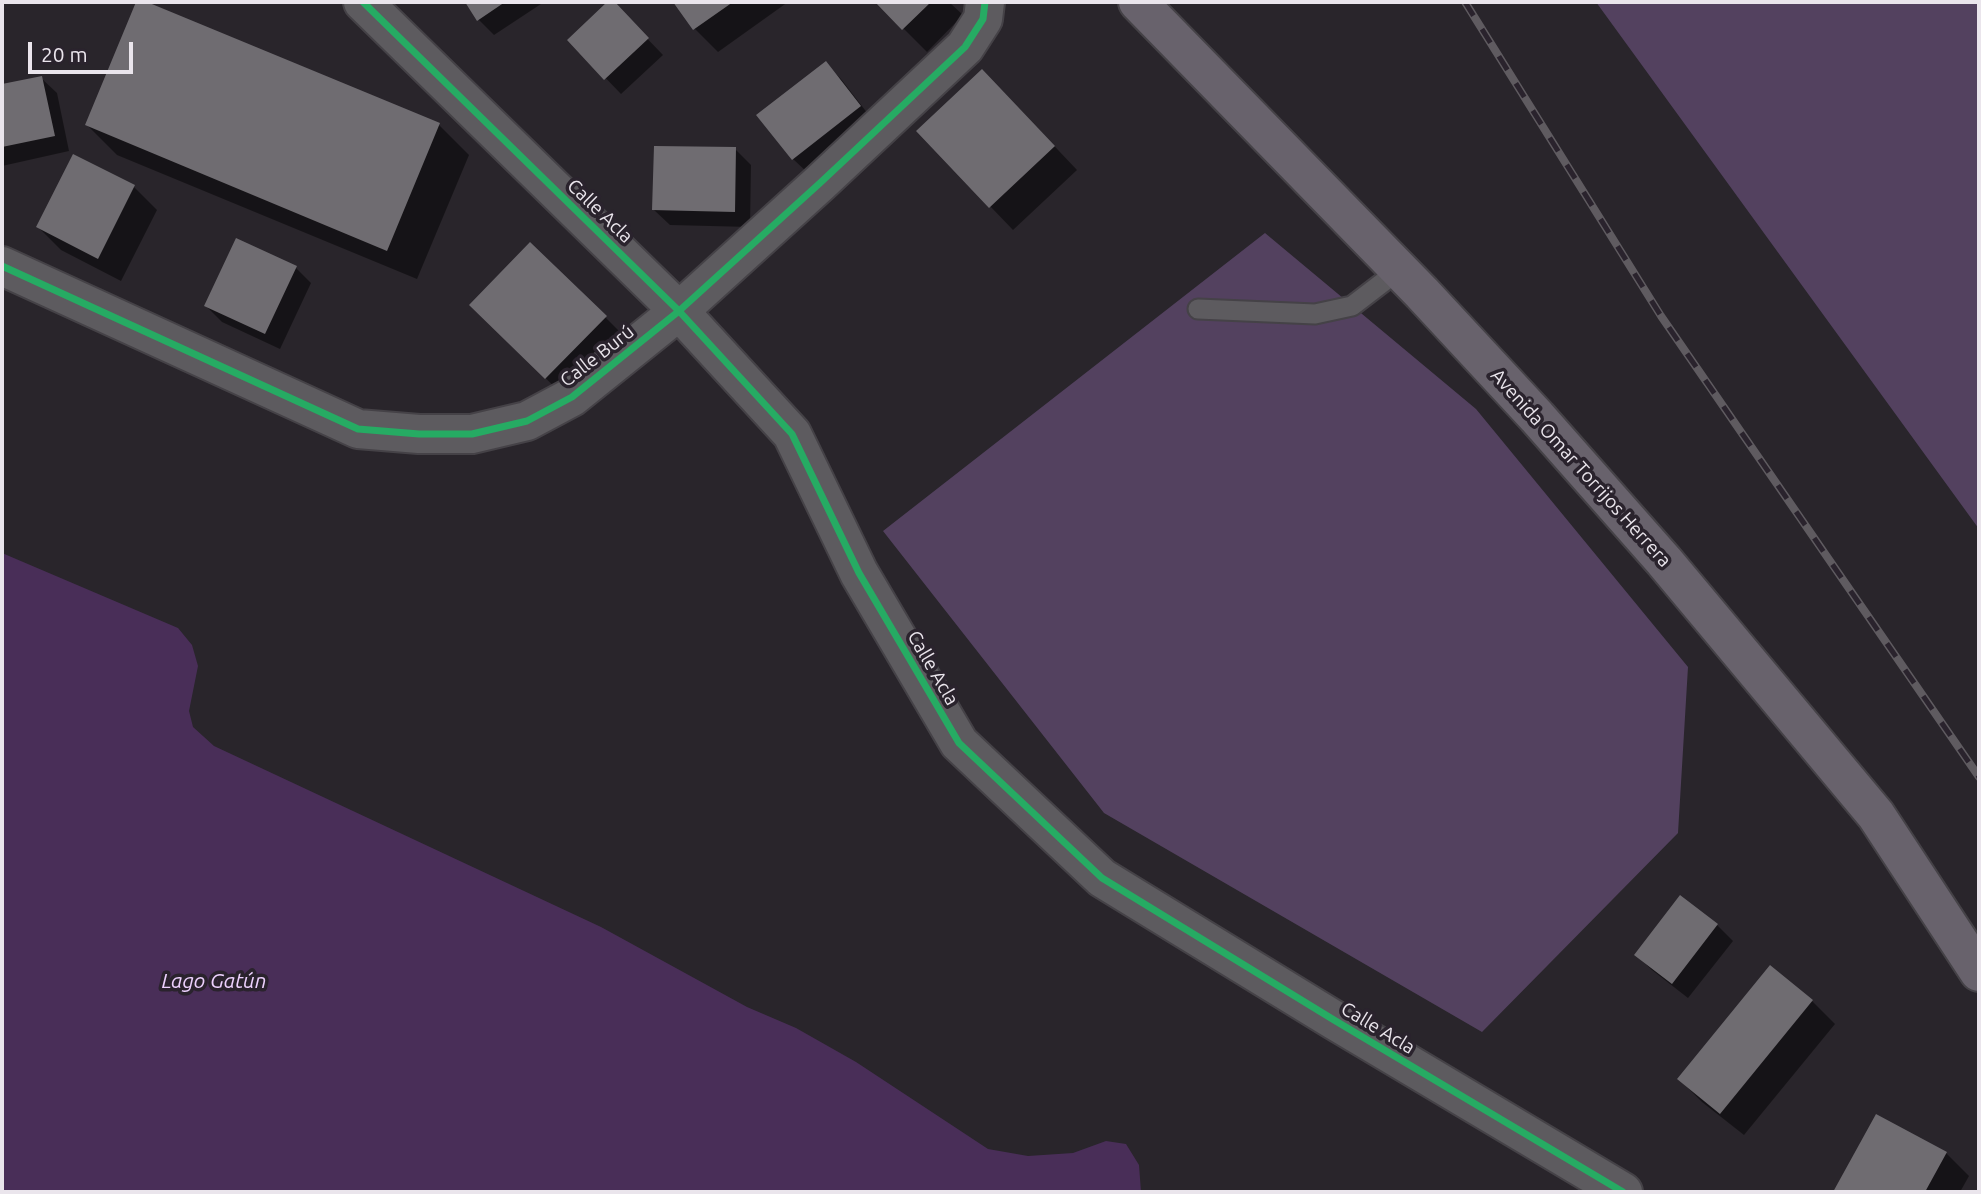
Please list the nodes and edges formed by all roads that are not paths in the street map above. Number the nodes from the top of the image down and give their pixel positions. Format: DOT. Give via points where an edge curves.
graph roads {
  1 [pos="363,2"];
  2 [pos="985,2"];
  3 [pos="1138,2"];
  4 [pos="2,266"];
  5 [pos="1399,270"];
  6 [pos="1198,309"];
  7 [pos="679,310"];
  8 [pos="1979,972"];
  9 [pos="1623,1192"];
  1 -- 7 [label="street, Calle Acla"];
  2 -- 7 [label="street, Calle Burú" via="983,19 965,47"];
  3 -- 5 [label="main road, Avenida Omar Torrijos Herrera"];
  4 -- 7 [label="street, Calle Burú" via="359,429 419,435 472,434 527,421 572,397"];
  5 -- 6 [label="lane" via="1352,306 1315,314"];
  5 -- 8 [label="main road, Avenida Omar Torrijos Herrera" via="1664,561 1867,804"];
  7 -- 9 [label="street, Calle Acla" via="792,435 859,573 958,743 1102,878"];
}
